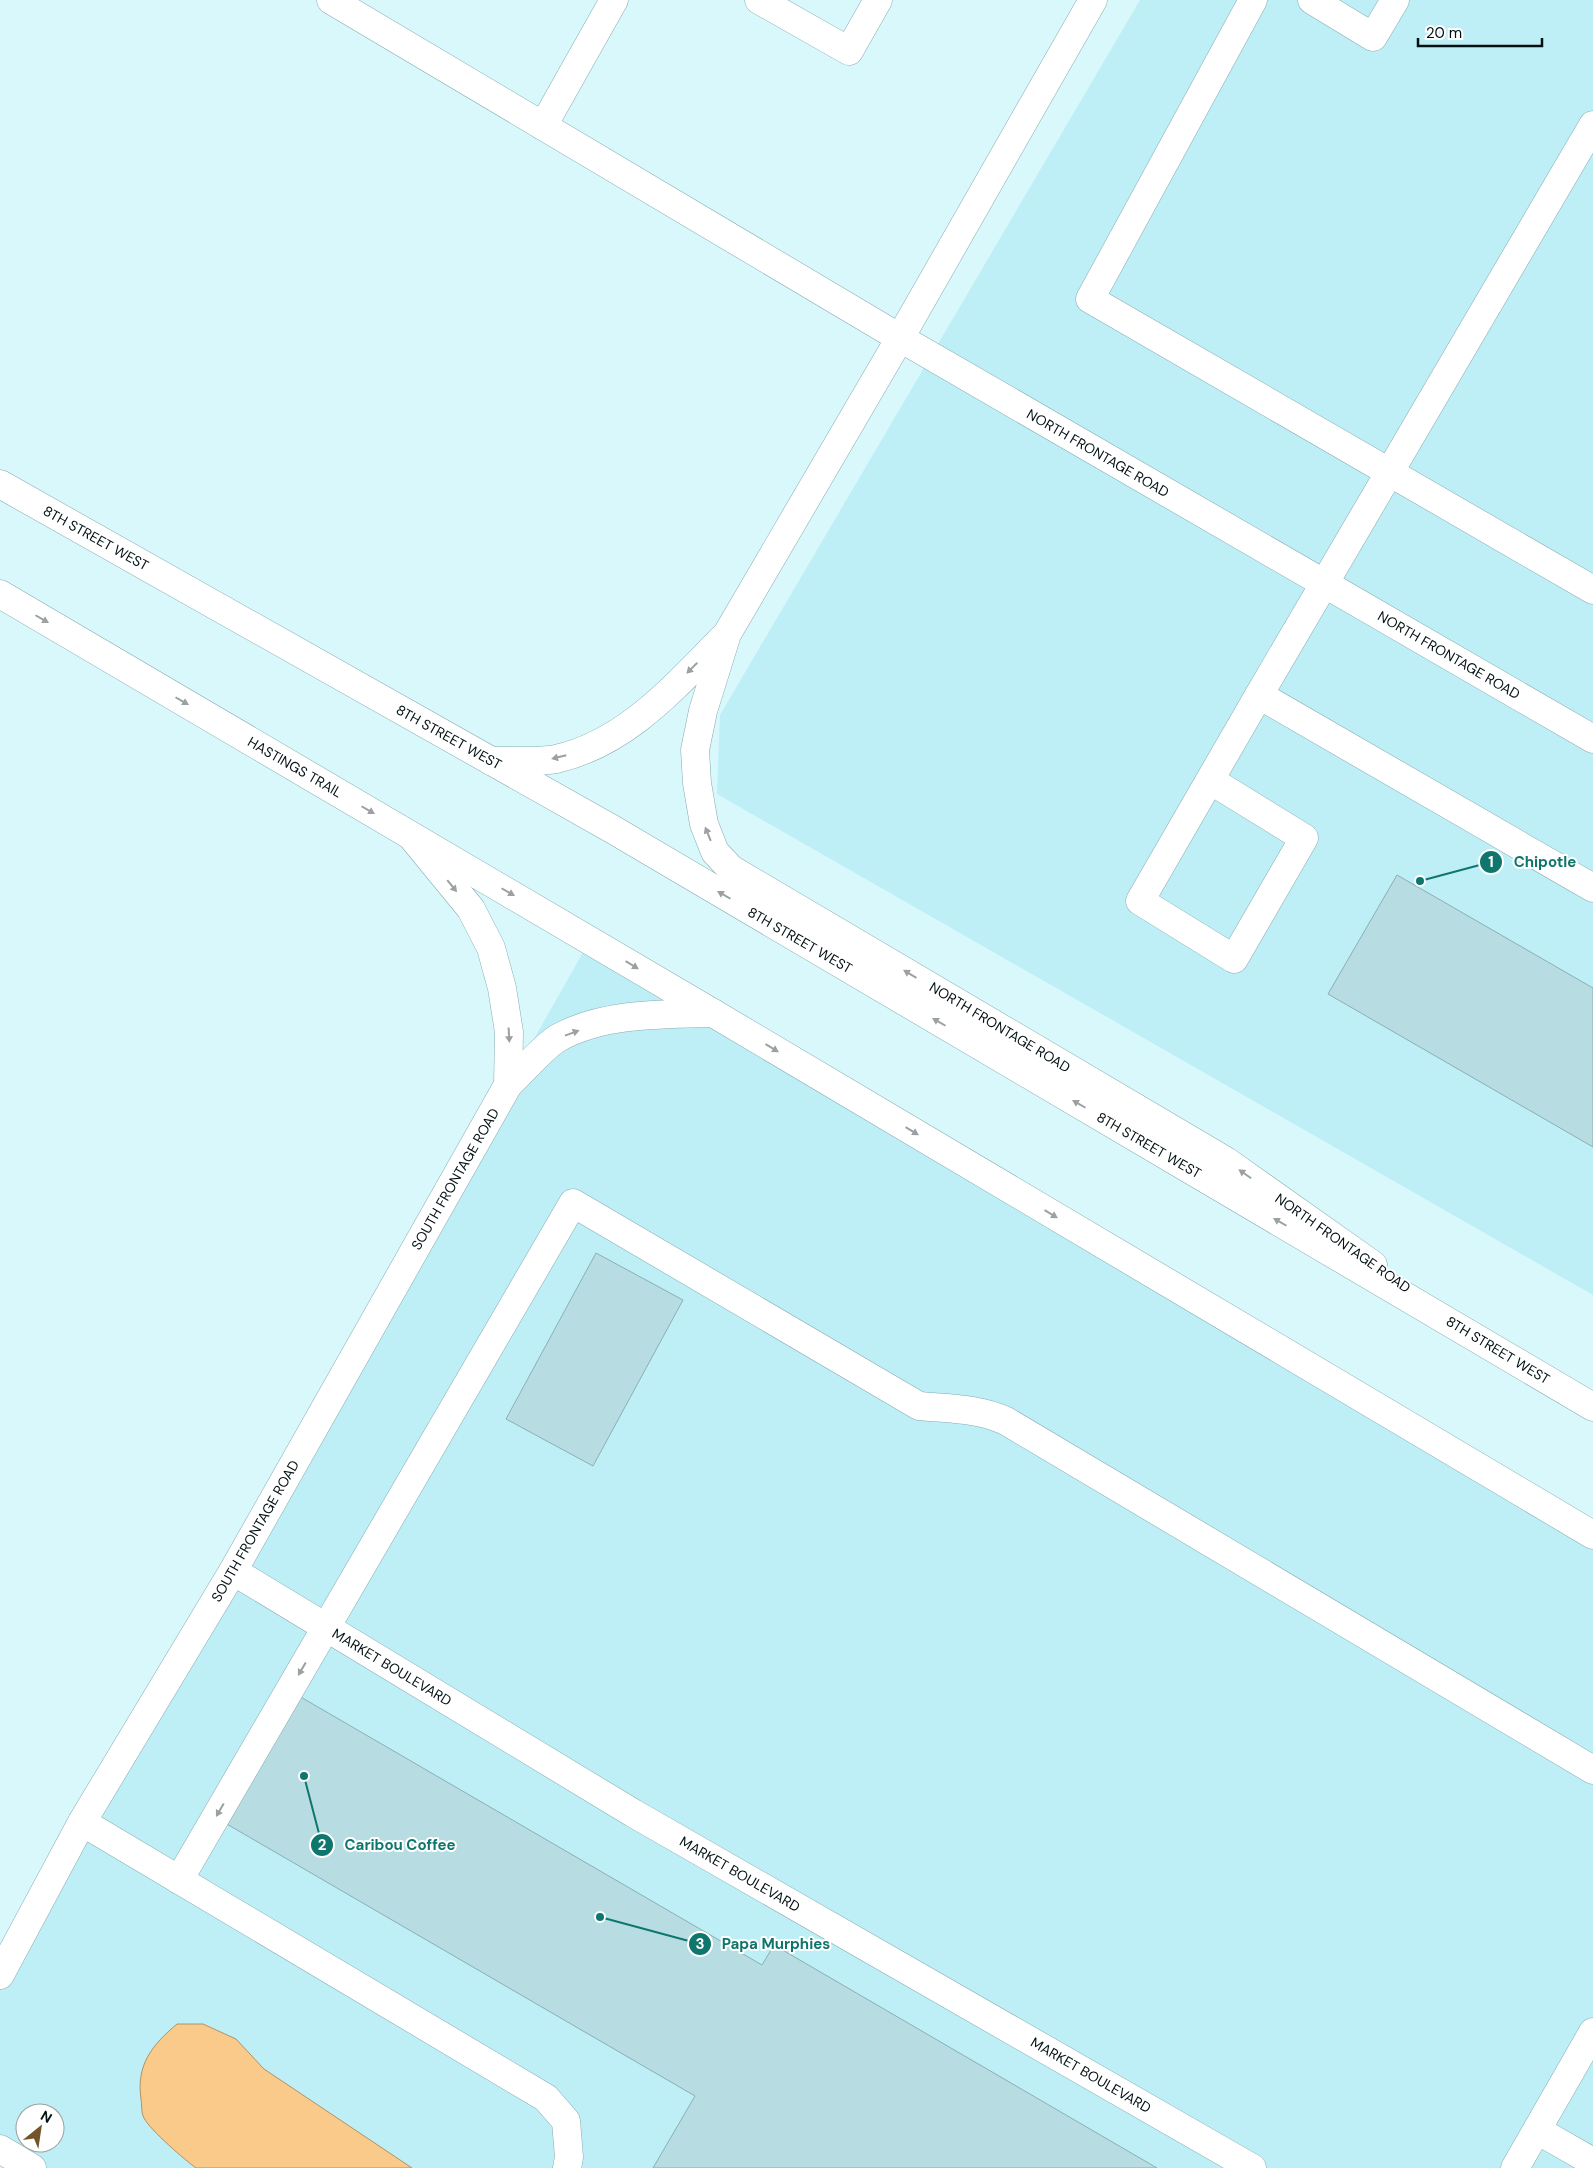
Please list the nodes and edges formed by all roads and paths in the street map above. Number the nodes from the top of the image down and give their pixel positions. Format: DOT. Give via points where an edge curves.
graph roads {
  1 [pos="331,0"];
  2 [pos="614,0"];
  3 [pos="759,0"];
  4 [pos="878,0"];
  5 [pos="1092,0"];
  6 [pos="1253,0"];
  7 [pos="1312,0"];
  8 [pos="1395,0"];
  9 [pos="1593,125"];
  10 [pos="543,126"];
  11 [pos="900,338"];
  12 [pos="1389,472"];
  13 [pos="0,484"];
  14 [pos="1325,584"];
  15 [pos="1593,590"];
  16 [pos="0,594"];
  17 [pos="727,634"];
  18 [pos="1259,695"];
  19 [pos="1593,739"];
  20 [pos="491,761"];
  21 [pos="1210,780"];
  22 [pos="410,835"];
  23 [pos="1593,888"];
  24 [pos="713,1012"];
  25 [pos="508,1085"];
  26 [pos="1470,1334"];
  27 [pos="1593,1407"];
  28 [pos="1593,1535"];
  29 [pos="233,1571"];
  30 [pos="326,1627"];
  31 [pos="1593,1770"];
  32 [pos="82,1822"];
  33 [pos="179,1880"];
  34 [pos="0,1975"];
  35 [pos="1593,2032"];
  36 [pos="1537,2130"];
  37 [pos="0,2149"];
  38 [pos="1593,2162"];
  39 [pos="32,2168"];
  40 [pos="567,2168"];
  41 [pos="1252,2168"];
  42 [pos="1515,2168"];
  1 -- 10 [label="main road"];
  2 -- 10 [label="main road"];
  3 -- 4 [label="main road" via="849,51"];
  5 -- 11 [label="main road"];
  6 -- 12 [label="main road" via="1090,299"];
  7 -- 8 [label="main road" via="1373,37"];
  9 -- 12 [label="main road"];
  10 -- 11 [label="main road"];
  11 -- 14 [label="main road, NORTH FRONTAGE ROAD"];
  11 -- 17 [label="main road, NORTH FRONTAGE ROAD"];
  12 -- 14 [label="main road"];
  12 -- 15 [label="main road"];
  13 -- 20 [label="main road, 8TH STREET WEST"];
  14 -- 18 [label="main road"];
  14 -- 19 [label="main road, NORTH FRONTAGE ROAD"];
  16 -- 22 [label="main road, HASTINGS TRAIL, one-way"];
  17 -- 20 [label="main road, NORTH FRONTAGE ROAD, one-way" via="669,692 617,733 587,749 554,759"];
  26 -- 17 [label="main road, NORTH FRONTAGE ROAD, one-way" via="1226,1161 731,869 715,852 704,824 695,750 703,711"];
  18 -- 21 [label="main road"];
  18 -- 23 [label="main road"];
  26 -- 20 [label="main road, 8TH STREET WEST, one-way"];
  21 -- 21 [label="main road" via="1140,901 1234,959 1304,838"];
  22 -- 24 [label="main road, HASTINGS TRAIL, one-way"];
  22 -- 25 [label="main road, SOUTH FRONTAGE ROAD, one-way" via="471,909 491,948 510,1032"];
  25 -- 24 [label="main road, SOUTH FRONTAGE ROAD, one-way" via="558,1038 593,1025 638,1014"];
  24 -- 28 [label="main road, one-way"];
  25 -- 29 [label="main road, SOUTH FRONTAGE ROAD"];
  26 -- 27 [label="main road, 8TH STREET WEST"];
  29 -- 30 [label="main road, MARKET BOULEVARD"];
  29 -- 32 [label="main road, SOUTH FRONTAGE ROAD"];
  30 -- 31 [label="main road" via="572,1203 919,1406 974,1411 1006,1421"];
  30 -- 33 [label="main road, one-way"];
  30 -- 41 [label="main road, MARKET BOULEVARD" via="639,1816"];
  32 -- 33 [label="main road"];
  32 -- 34 [label="main road, SOUTH FRONTAGE ROAD"];
  33 -- 40 [label="main road" via="546,2098 566,2120"];
  35 -- 36 [label="main road"];
  36 -- 38 [label="main road"];
  36 -- 42 [label="main road"];
  37 -- 39 [label="main road"];
}
